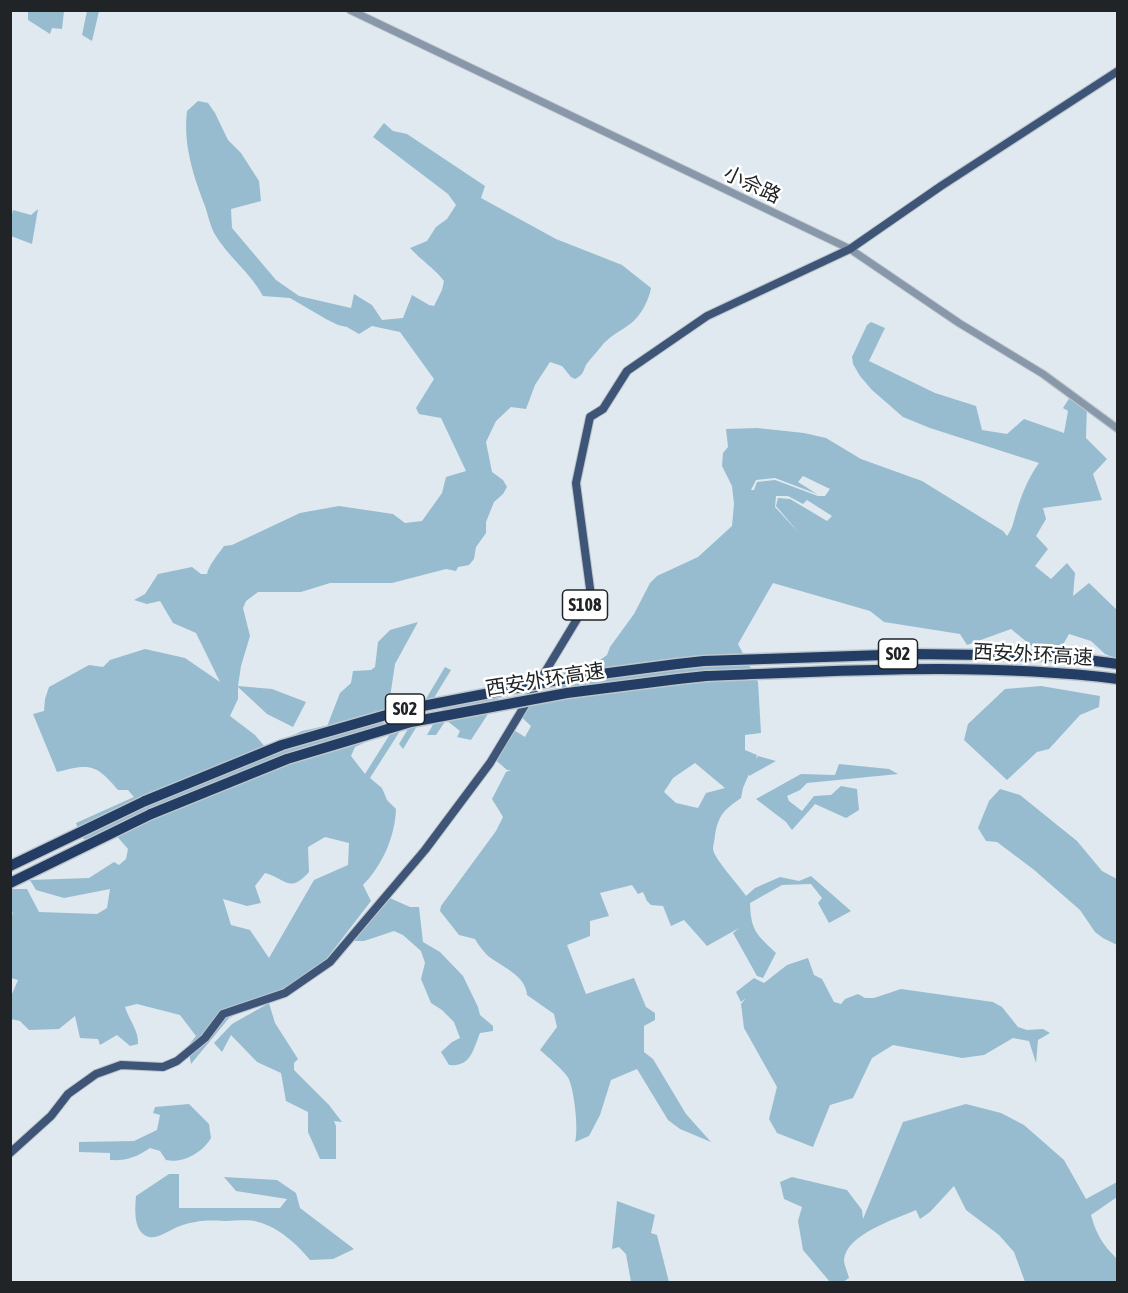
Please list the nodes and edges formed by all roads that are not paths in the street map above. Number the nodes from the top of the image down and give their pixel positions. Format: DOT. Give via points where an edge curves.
graph roads {
  1 [pos="350,10"];
  2 [pos="1118,71"];
  3 [pos="850,249"];
  4 [pos="1118,429"];
  5 [pos="1118,664"];
  6 [pos="1118,678"];
  7 [pos="10,866"];
  8 [pos="10,883"];
  9 [pos="10,1153"];
  1 -- 3 [label="street, 小佘路"];
  2 -- 3 [label="main road, S108"];
  3 -- 4 [label="street, 小佘路" via="1042,374"];
  3 -- 9 [label="main road, S108" via="707,316 627,371 603,409 590,417 576,483 591,596 489,764 425,850 330,962 285,993 223,1014 205,1038 177,1061 163,1066 121,1065 96,1074 68,1094 51,1116"];
  5 -- 7 [label="highway, 西安外环高速 / S02, bridge" via="1058,656 913,654 704,661 563,679 407,709 282,745 145,801"];
  6 -- 8 [label="highway, 西安外环高速 / S02, bridge" via="1056,671 914,669 706,676 567,693 411,722 287,759 151,814"];
}
